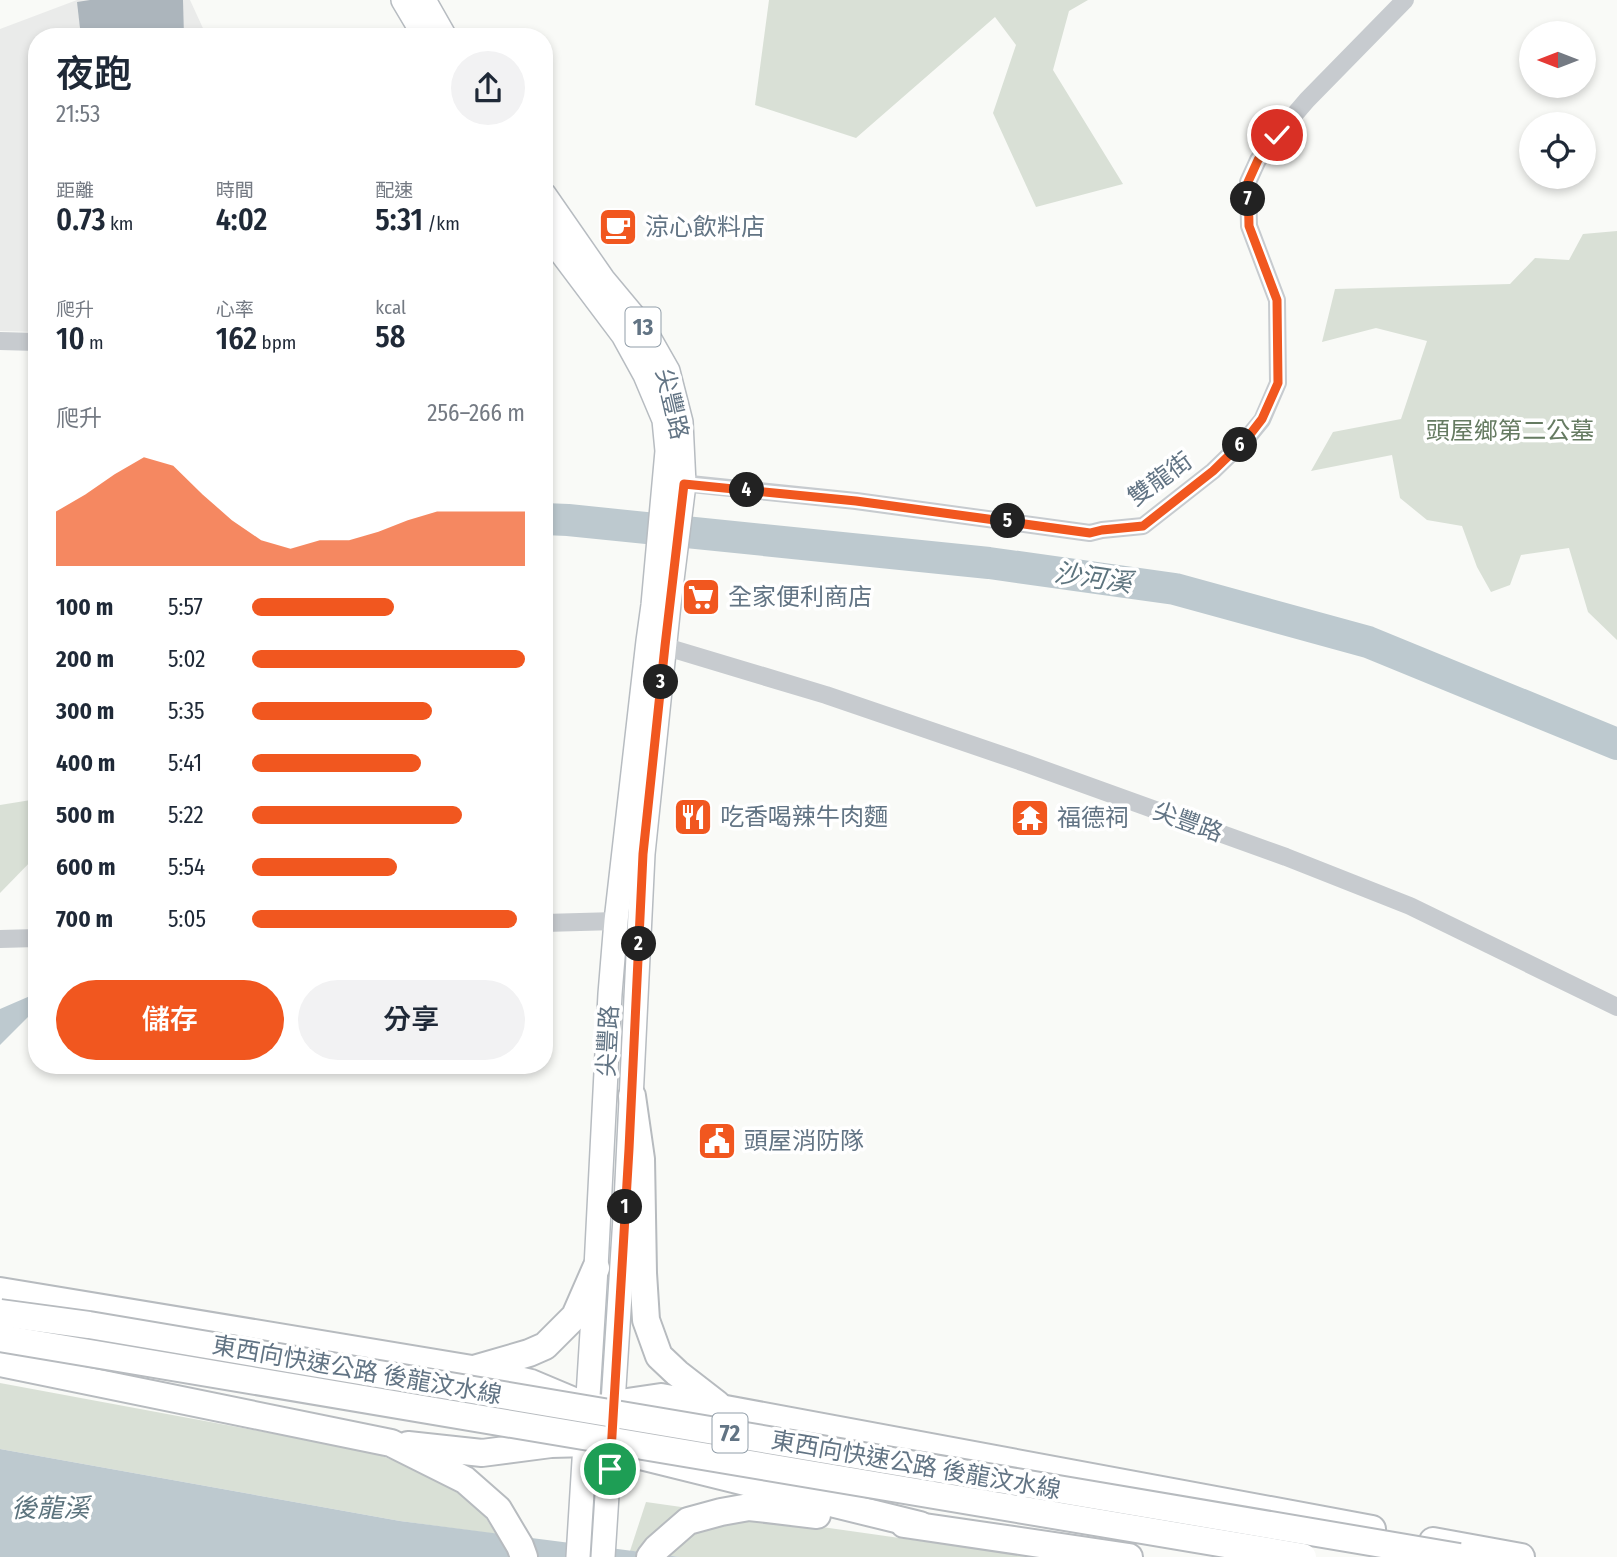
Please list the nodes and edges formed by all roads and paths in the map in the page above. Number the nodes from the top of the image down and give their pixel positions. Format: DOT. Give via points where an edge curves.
graph roads {
  1 [pos="403,0"];
  2 [pos="424,0"];
  3 [pos="1405,0"];
  4 [pos="420,28"];
  5 [pos="440,28"];
  6 [pos="553,238"];
  7 [pos="0,341"];
  8 [pos="28,342"];
  9 [pos="674,483"];
  10 [pos="656,644"];
  11 [pos="616,921"];
  12 [pos="553,923"];
  13 [pos="639,923"];
  14 [pos="28,938"];
  15 [pos="0,939"];
  16 [pos="1617,1007"];
  17 [pos="632,1096"];
  18 [pos="596,1268"];
  19 [pos="0,1290"];
  20 [pos="0,1313"];
  21 [pos="0,1338"];
  22 [pos="0,1363"];
  23 [pos="472,1369"];
  24 [pos="601,1407"];
  25 [pos="721,1408"];
  26 [pos="391,1443"];
  27 [pos="584,1454"];
  28 [pos="610,1459"];
  29 [pos="920,1525"];
  30 [pos="524,1557"];
  31 [pos="578,1557"];
  32 [pos="603,1557"];
  33 [pos="650,1557"];
  34 [pos="1129,1557"];
  35 [pos="1303,1557"];
  36 [pos="1459,1557"];
  37 [pos="1521,1557"];
  1 -- 4 [label="main road"];
  2 -- 5 [label="main road"];
  3 -- 9 [label="street, 雙龍街" via="1307,100 1258,160 1248,182 1249,226 1277,300 1278,383 1248,437 1143,526 1090,533 856,501"];
  6 -- 9 [label="main road, 尖豐路 / 13" via="623,335 645,375 664,420"];
  7 -- 8 [label="street"];
  9 -- 10 [label="main road, 尖豐路 / 13"];
  10 -- 11 [label="main road, 尖豐路 / 13"];
  10 -- 13 [label="main road, 尖豐路 / 13"];
  10 -- 16 [label="street, 尖豐路" via="826,695 1286,857 1410,906"];
  11 -- 12 [label="street"];
  11 -- 13 [label="street"];
  11 -- 18 [label="main road, 尖豐路 / 13"];
  13 -- 17 [label="main road, 尖豐路 / 13"];
  14 -- 15 [label="street"];
  17 -- 24 [label="main road, 尖豐路 / 13"];
  17 -- 25 [label="highway" via="641,1160 646,1320 659,1356"];
  18 -- 23 [label="highway" via="575,1316 545,1346"];
  18 -- 24 [label="main road, 尖豐路 / 13"];
  19 -- 23 [label="highway"];
  20 -- 36 [label="highway, 東西向快速公路 後龍汶水線 / 72, bridge"];
  21 -- 35 [label="highway, 東西向快速公路 後龍汶水線 / 72, bridge"];
  22 -- 26 [label="highway"];
  23 -- 24 [label="highway"];
  24 -- 25 [label="highway" via="661,1396"];
  24 -- 27 [label="main road, 尖豐路 / 13"];
  24 -- 28 [label="main road, 尖豐路 / 13"];
  25 -- 37 [label="highway"];
  26 -- 27 [label="highway" via="482,1453 551,1444"];
  26 -- 30 [label="highway" via="465,1480 498,1509"];
  27 -- 28 [label="highway"];
  27 -- 31 [label="main road, 13"];
  28 -- 29 [label="highway" via="707,1473"];
  28 -- 32 [label="main road, 13"];
  29 -- 33 [label="highway" via="749,1507 688,1521"];
  29 -- 34 [label="highway"];
}
